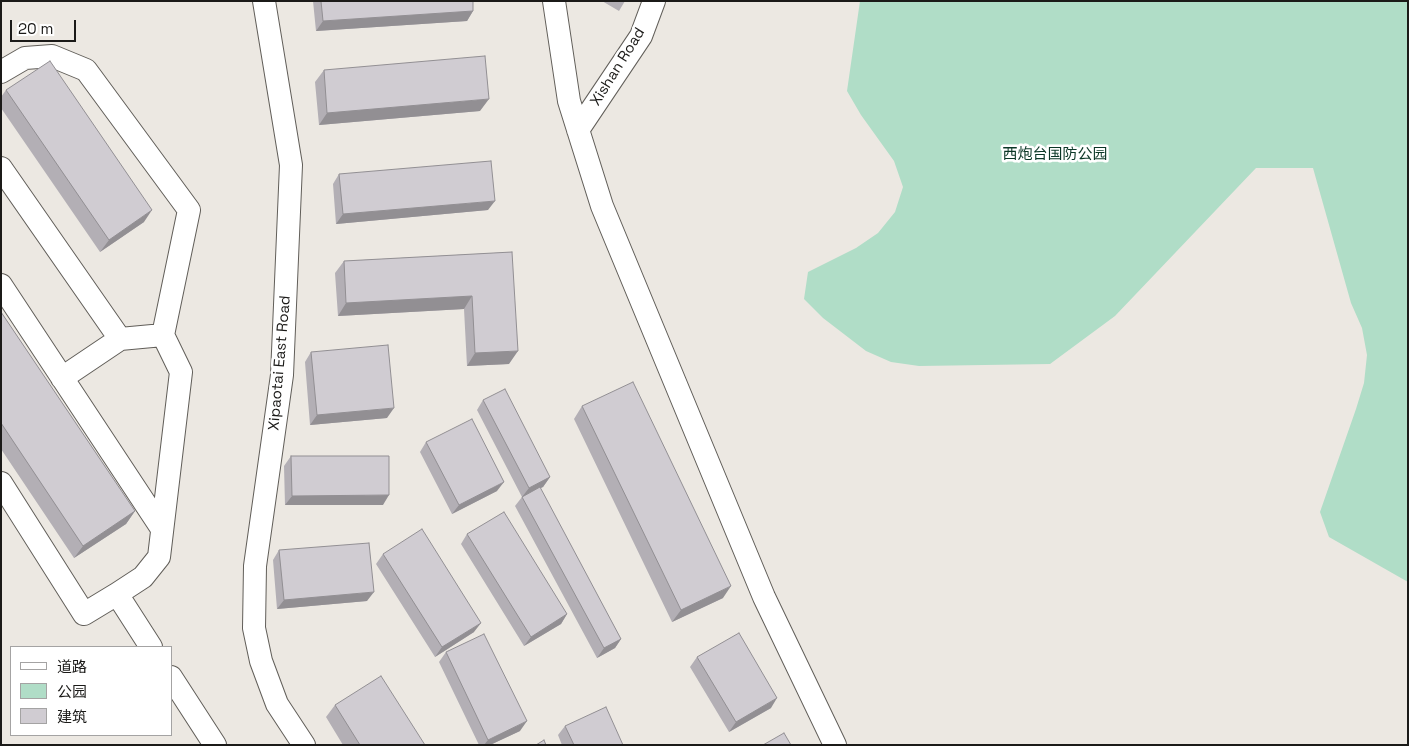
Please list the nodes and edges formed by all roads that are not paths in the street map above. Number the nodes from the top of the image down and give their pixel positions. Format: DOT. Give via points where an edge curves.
graph roads {
  1 [pos="264,1"];
  2 [pos="554,1"];
  3 [pos="654,1"];
  4 [pos="1,72"];
  5 [pos="578,130"];
  6 [pos="1,168"];
  7 [pos="1,285"];
  8 [pos="163,335"];
  9 [pos="120,339"];
  10 [pos="62,378"];
  11 [pos="1,483"];
  12 [pos="162,529"];
  13 [pos="117,594"];
  14 [pos="151,646"];
  15 [pos="172,680"];
  16 [pos="215,745"];
  17 [pos="304,745"];
  18 [pos="835,745"];
  1 -- 17 [label="street, Xipaotai East Road" via="292,165 282,375 255,566 254,628 261,661 277,704"];
  2 -- 5 [label="street" via="569,100"];
  3 -- 5 [label="street, Xishan Road" via="641,36"];
  4 -- 8 [label="street" via="25,58 52,56 86,70 189,210"];
  5 -- 18 [label="street" via="602,206 764,597"];
  6 -- 9 [label="street"];
  7 -- 10 [label="street"];
  8 -- 9 [label="street"];
  8 -- 12 [label="street" via="181,372"];
  9 -- 10 [label="street"];
  10 -- 12 [label="street"];
  11 -- 13 [label="street" via="84,614"];
  12 -- 13 [label="street" via="159,557 143,577"];
  13 -- 14 [label="street"];
  15 -- 16 [label="street"];
}
